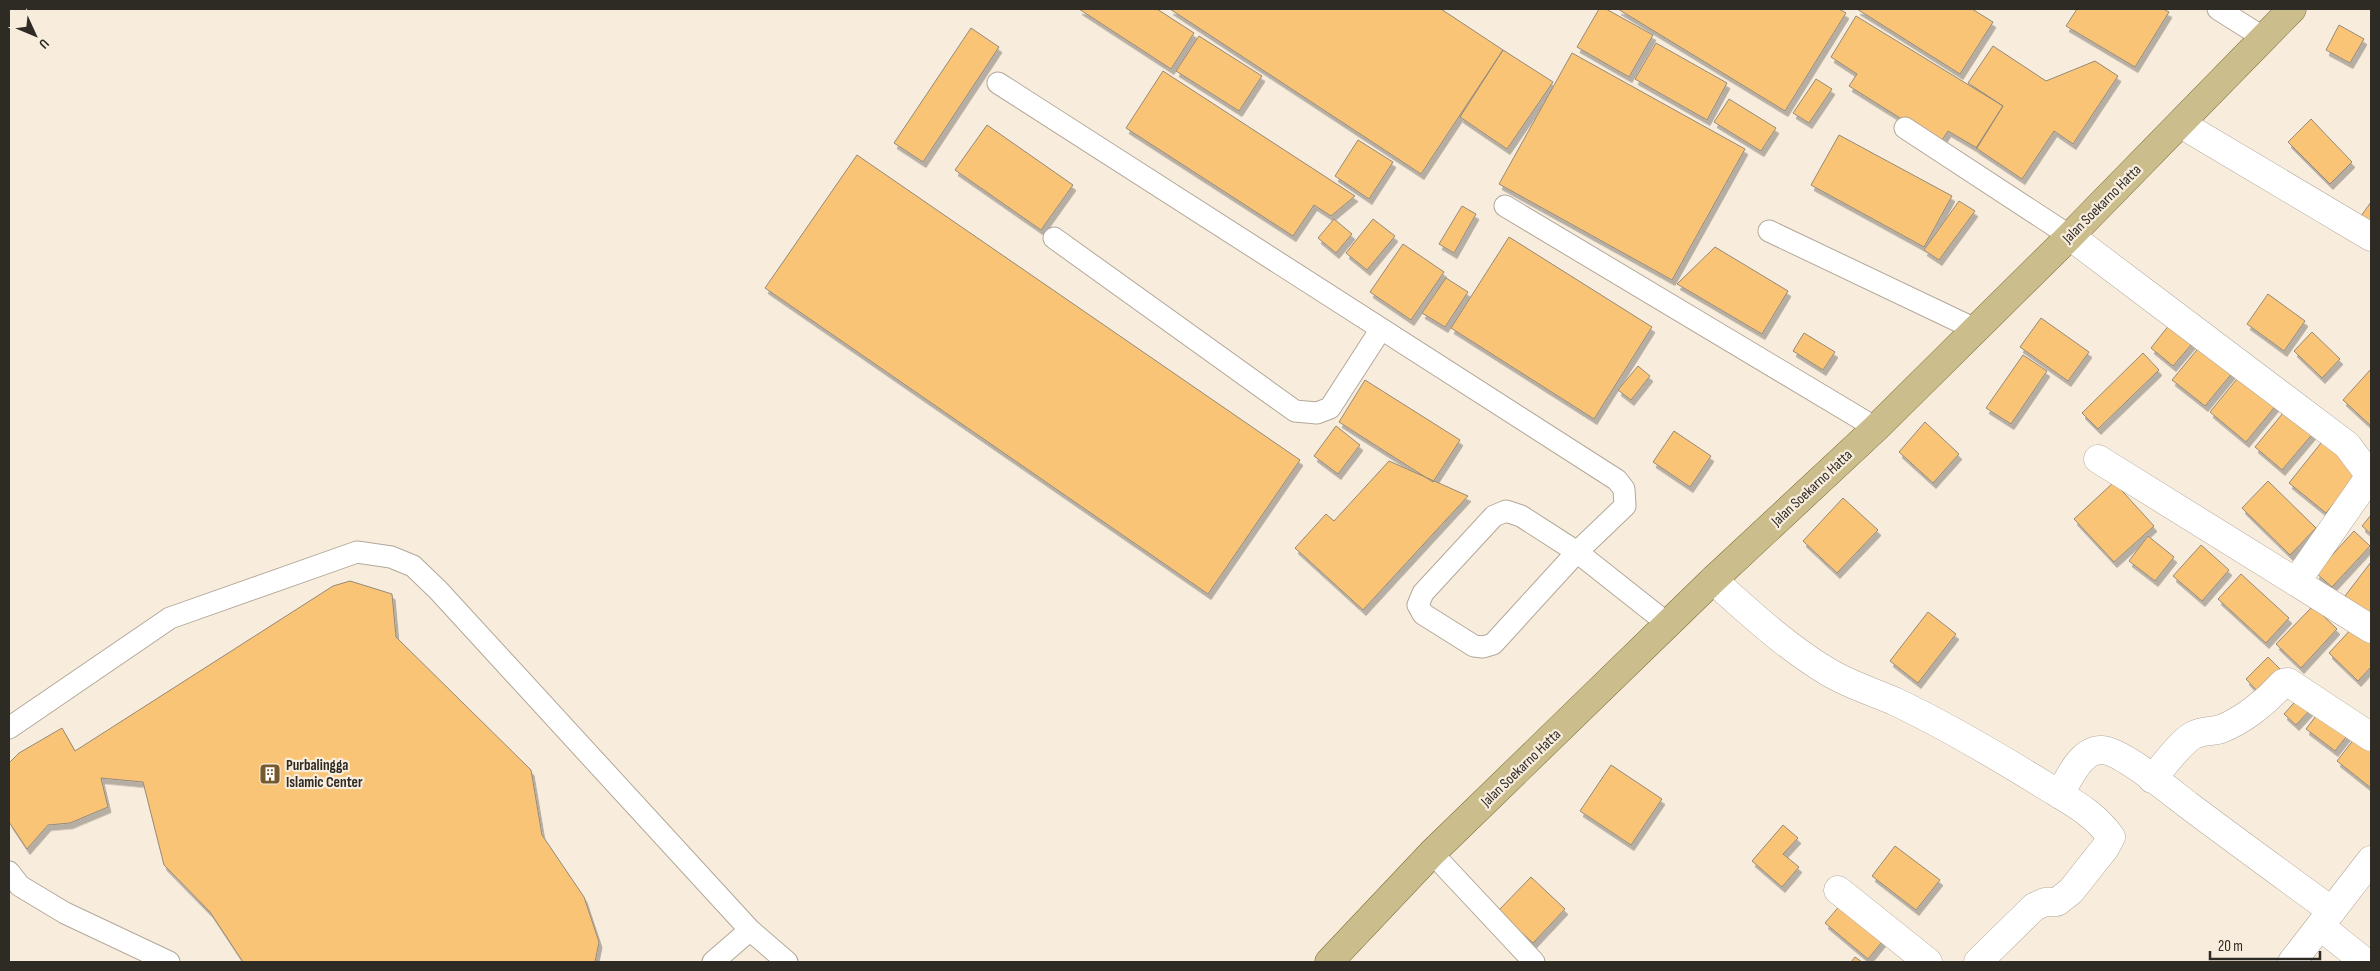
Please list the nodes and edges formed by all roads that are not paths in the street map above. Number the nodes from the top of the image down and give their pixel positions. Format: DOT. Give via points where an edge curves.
graph roads {
  1 [pos="2218,9"];
  2 [pos="2292,9"];
  3 [pos="2264,38"];
  4 [pos="998,84"];
  5 [pos="2180,124"];
  6 [pos="1905,128"];
  7 [pos="1505,206"];
  8 [pos="1769,231"];
  9 [pos="2070,236"];
  10 [pos="2371,237"];
  11 [pos="1054,238"];
  12 [pos="1380,329"];
  13 [pos="1976,329"];
  14 [pos="1876,428"];
  15 [pos="2098,459"];
  16 [pos="2370,476"];
  17 [pos="1577,552"];
  18 [pos="1713,580"];
  19 [pos="2296,582"];
  20 [pos="1668,624"];
  21 [pos="2371,629"];
  22 [pos="9,728"];
  23 [pos="2371,736"];
  24 [pos="2152,779"];
  25 [pos="2060,795"];
  26 [pos="1432,853"];
  27 [pos="2371,860"];
  28 [pos="9,872"];
  29 [pos="1838,890"];
  30 [pos="2326,918"];
  31 [pos="750,930"];
  32 [pos="170,962"];
  33 [pos="713,962"];
  34 [pos="787,962"];
  35 [pos="1329,962"];
  36 [pos="1534,962"];
  37 [pos="1928,962"];
  38 [pos="1978,962"];
  39 [pos="2292,962"];
  40 [pos="2365,962"];
  1 -- 3 [label="lane"];
  2 -- 3 [label="main road, Jalan Soekarno Hatta"];
  3 -- 5 [label="main road, Jalan Soekarno Hatta"];
  4 -- 12 [label="lane"];
  5 -- 9 [label="main road, Jalan Soekarno Hatta"];
  5 -- 10 [label="street"];
  6 -- 9 [label="lane"];
  7 -- 14 [label="lane"];
  8 -- 13 [label="lane"];
  9 -- 13 [label="main road, Jalan Soekarno Hatta"];
  9 -- 16 [label="street" via="2347,445"];
  11 -- 12 [label="lane" via="1295,411 1317,413 1330,408"];
  12 -- 17 [label="lane" via="1617,480 1624,489 1625,506"];
  13 -- 14 [label="main road, Jalan Soekarno Hatta"];
  14 -- 18 [label="main road, Jalan Soekarno Hatta"];
  15 -- 19 [label="street"];
  16 -- 19 [label="street"];
  17 -- 17 [label="lane" via="1493,644 1474,646 1423,614 1418,606 1423,593 1494,516 1506,511 1520,516"];
  17 -- 20 [label="lane"];
  18 -- 20 [label="main road, Jalan Soekarno Hatta"];
  18 -- 25 [label="street" via="1788,646 1826,671 1930,720"];
  19 -- 21 [label="street"];
  20 -- 26 [label="main road, Jalan Soekarno Hatta"];
  22 -- 31 [label="lane" via="170,618 358,552 391,558 413,566 438,590"];
  23 -- 24 [label="street" via="2288,682 2237,722 2190,737"];
  24 -- 25 [label="street" via="2112,753 2101,750 2085,757 2071,773"];
  24 -- 30 [label="street"];
  25 -- 38 [label="street" via="2094,816 2111,837 2071,891 2057,902 2045,902 2034,907"];
  26 -- 35 [label="main road, Jalan Soekarno Hatta"];
  26 -- 36 [label="lane"];
  27 -- 30 [label="street"];
  28 -- 32 [label="lane" via="20,886 65,913"];
  29 -- 37 [label="street"];
  30 -- 39 [label="street"];
  30 -- 40 [label="street"];
  31 -- 33 [label="lane"];
  31 -- 34 [label="lane"];
}
